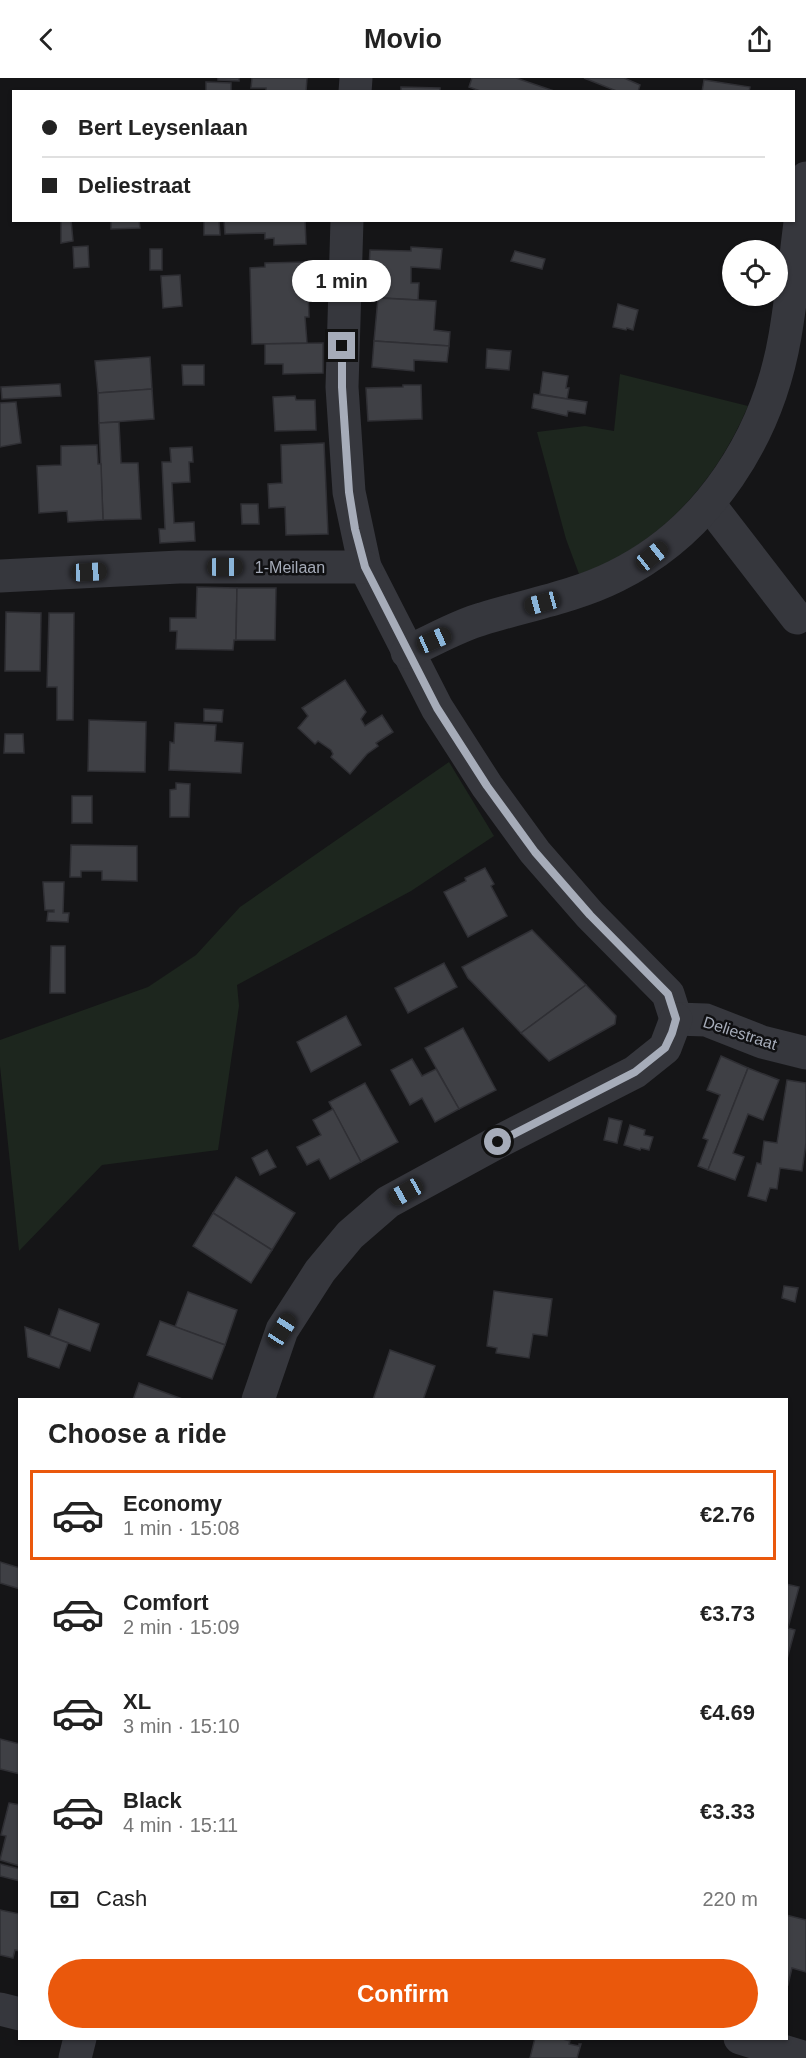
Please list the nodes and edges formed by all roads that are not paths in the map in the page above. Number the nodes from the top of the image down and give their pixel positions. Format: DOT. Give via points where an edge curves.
graph roads {
  1 [pos="806,178"];
  2 [pos="347,222"];
  3 [pos="795,339"];
  4 [pos="709,504"];
  5 [pos="365,567"];
  6 [pos="0,576"];
  7 [pos="797,618"];
  8 [pos="407,652"];
  9 [pos="676,1019"];
  10 [pos="806,1053"];
  11 [pos="259,1398"];
  12 [pos="0,2009"];
  13 [pos="18,2014"];
  14 [pos="80,2040"];
  15 [pos="747,2040"];
  16 [pos="75,2058"];
  17 [pos="806,2058"];
  1 -- 3 [label="street"];
  2 -- 5 [label="street" via="342,387 349,492"];
  3 -- 4 [label="street" via="742,459"];
  4 -- 7 [label="street"];
  4 -- 8 [label="street" via="652,556 616,576 584,590 479,620"];
  5 -- 6 [label="street, 1-Meilaan" via="179,567"];
  5 -- 8 [label="street"];
  8 -- 9 [label="street" via="437,708 535,852 668,994"];
  9 -- 10 [label="street, Deliestraat" via="706,1020 762,1042"];
  9 -- 11 [label="street" via="665,1048 635,1072 388,1202 350,1234 320,1271 282,1330"];
  12 -- 13 [label="street"];
  14 -- 16 [label="street"];
  15 -- 17 [label="street"];
}
